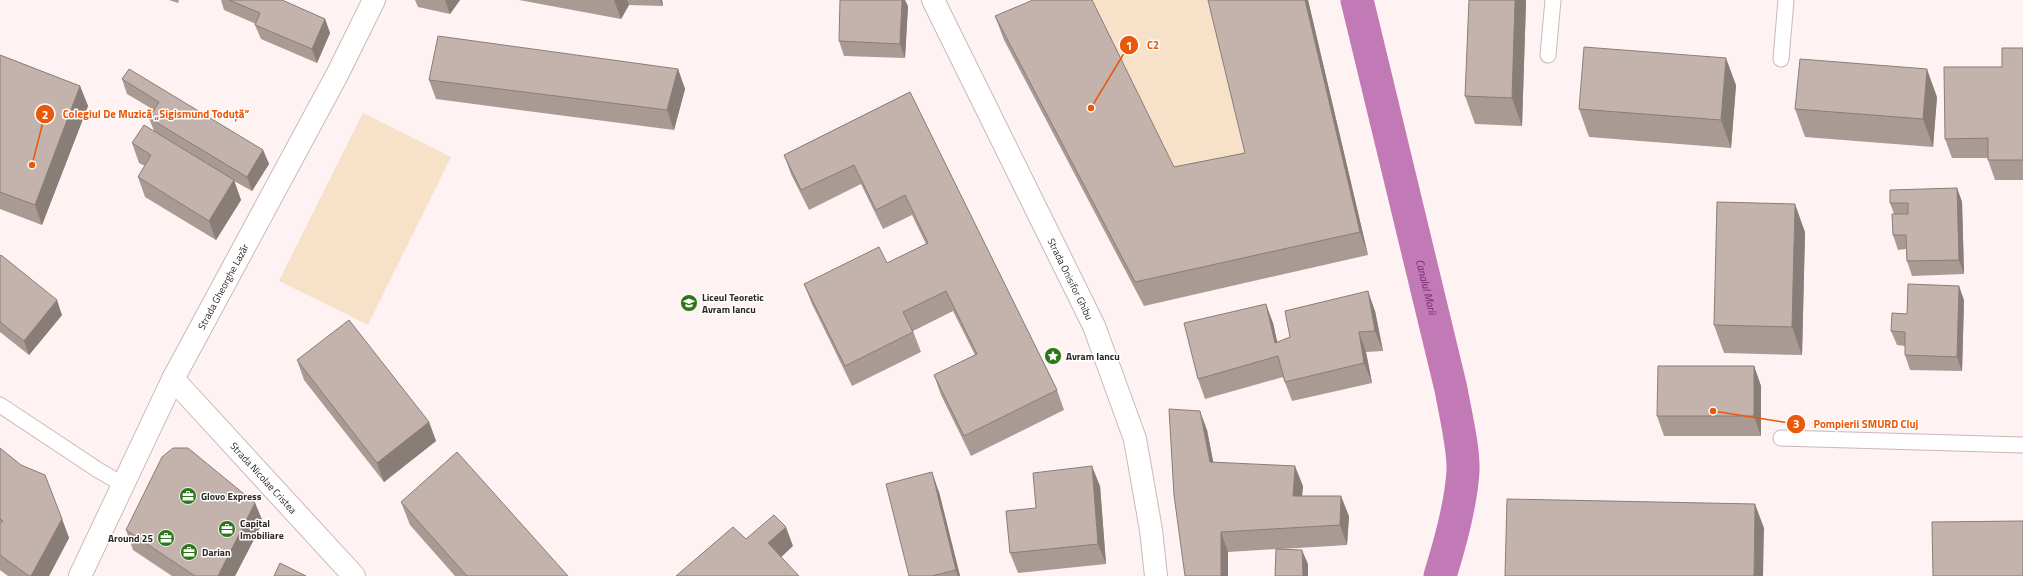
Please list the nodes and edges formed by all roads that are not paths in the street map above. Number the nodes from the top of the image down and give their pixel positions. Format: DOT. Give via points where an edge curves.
graph roads {
  1 [pos="374,0"];
  2 [pos="933,0"];
  3 [pos="1553,0"];
  4 [pos="1786,0"];
  5 [pos="1548,55"];
  6 [pos="1781,59"];
  7 [pos="173,379"];
  8 [pos="0,405"];
  9 [pos="1781,438"];
  10 [pos="2023,444"];
  11 [pos="122,484"];
  12 [pos="80,576"];
  13 [pos="354,576"];
  14 [pos="1156,576"];
  1 -- 7 [label="street, Strada Gheorghe Lazăr" via="338,74"];
  2 -- 14 [label="street, Strada Onisifor Ghibu" via="1094,326 1135,439 1151,530"];
  3 -- 5 [label="lane"];
  4 -- 6 [label="lane"];
  7 -- 11 [label="street, Strada Gheorghe Lazăr"];
  7 -- 13 [label="street, Strada Nicolae Cristea"];
  8 -- 11 [label="lane"];
  9 -- 10 [label="lane"];
  11 -- 12 [label="street, Strada Gheorghe Lazăr"];
}
